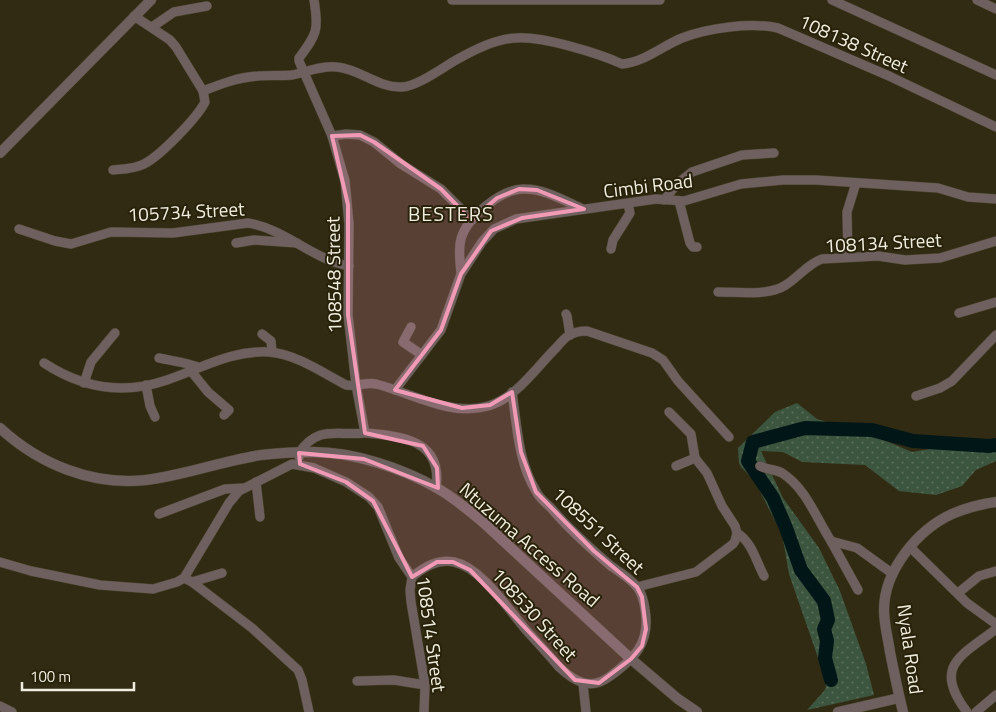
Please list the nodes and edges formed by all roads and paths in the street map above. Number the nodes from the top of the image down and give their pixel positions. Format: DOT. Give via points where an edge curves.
graph roads {
  1 [pos="151,0"];
  2 [pos="314,0"];
  3 [pos="452,0"];
  4 [pos="624,0"];
  5 [pos="660,0"];
  6 [pos="832,0"];
  7 [pos="977,0"];
  8 [pos="207,6"];
  9 [pos="996,9"];
  10 [pos="134,16"];
  11 [pos="152,27"];
  12 [pos="303,73"];
  13 [pos="996,76"];
  14 [pos="203,91"];
  15 [pos="996,127"];
  16 [pos="332,136"];
  17 [pos="1,149"];
  18 [pos="774,153"];
  19 [pos="113,170"];
  20 [pos="856,183"];
  21 [pos="996,199"];
  22 [pos="664,200"];
  23 [pos="679,201"];
  24 [pos="628,204"];
  25 [pos="584,209"];
  26 [pos="472,220"];
  27 [pos="19,228"];
  28 [pos="996,241"];
  29 [pos="236,243"];
  30 [pos="297,243"];
  31 [pos="697,248"];
  32 [pos="611,249"];
  33 [pos="848,257"];
  34 [pos="349,266"];
  35 [pos="461,274"];
  36 [pos="718,292"];
  37 [pos="996,302"];
  38 [pos="959,313"];
  39 [pos="566,314"];
  40 [pos="411,327"];
  41 [pos="115,333"];
  42 [pos="262,334"];
  43 [pos="570,335"];
  44 [pos="996,335"];
  45 [pos="272,352"];
  46 [pos="422,355"];
  47 [pos="159,358"];
  48 [pos="44,364"];
  49 [pos="195,369"];
  50 [pos="84,383"];
  51 [pos="146,385"];
  52 [pos="356,385"];
  53 [pos="395,390"];
  54 [pos="512,392"];
  55 [pos="916,396"];
  56 [pos="669,412"];
  57 [pos="227,413"];
  58 [pos="155,417"];
  59 [pos="0,428"];
  60 [pos="365,433"];
  61 [pos="729,438"];
  62 [pos="299,452"];
  63 [pos="695,458"];
  64 [pos="300,464"];
  65 [pos="676,466"];
  66 [pos="760,466"];
  67 [pos="256,482"];
  68 [pos="244,488"];
  69 [pos="436,488"];
  70 [pos="996,502"];
  71 [pos="159,514"];
  72 [pos="260,517"];
  73 [pos="737,533"];
  74 [pos="831,540"];
  75 [pos="910,547"];
  76 [pos="0,562"];
  77 [pos="996,571"];
  78 [pos="222,573"];
  79 [pos="893,574"];
  80 [pos="764,576"];
  81 [pos="412,577"];
  82 [pos="188,580"];
  83 [pos="637,587"];
  84 [pos="858,590"];
  85 [pos="958,593"];
  86 [pos="996,624"];
  87 [pos="996,629"];
  88 [pos="632,660"];
  89 [pos="357,681"];
  90 [pos="583,684"];
  91 [pos="424,685"];
  92 [pos="996,695"];
  93 [pos="899,698"];
  94 [pos="0,706"];
  95 [pos="858,708"];
  96 [pos="12,712"];
  97 [pos="309,712"];
  98 [pos="424,712"];
  99 [pos="586,712"];
  100 [pos="697,712"];
  101 [pos="838,712"];
  102 [pos="872,712"];
  103 [pos="903,712"];
  104 [pos="967,712"];
  105 [pos="976,712"];
  1 -- 10 [label="street"];
  2 -- 12 [label="street, 108548 Street" via="316,31 299,58"];
  3 -- 4 [label="street"];
  4 -- 5 [label="street"];
  6 -- 13 [label="street"];
  7 -- 9 [label="street"];
  8 -- 11 [label="street" via="174,12"];
  10 -- 11 [label="street"];
  10 -- 17 [label="street"];
  11 -- 14 [label="street" via="176,46"];
  12 -- 14 [label="street, 108138 Street" via="258,76"];
  12 -- 15 [label="street, 108138 Street" via="322,67 336,67 384,85 403,87 491,43 516,38 592,53 621,68 692,35 740,25 769,26 889,76"];
  12 -- 16 [label="street, 108548 Street"];
  14 -- 19 [label="street" via="206,100 202,108 155,157 133,168"];
  16 -- 26 [label="street" via="360,135 374,142 401,164 441,189"];
  16 -- 34 [label="street, 108548 Street" via="348,205"];
  18 -- 22 [label="street" via="742,156 692,172"];
  20 -- 21 [label="street, Cimbi Road" via="938,188 968,198"];
  20 -- 23 [label="street, Cimbi Road" via="808,180 745,183"];
  20 -- 33 [label="street" via="847,212"];
  22 -- 23 [label="street, Cimbi Road"];
  22 -- 24 [label="street, Cimbi Road"];
  23 -- 31 [label="street" via="690,243"];
  24 -- 25 [label="street, Cimbi Road"];
  24 -- 32 [label="street" via="629,215"];
  25 -- 26 [label="street" via="537,190 519,189 497,198"];
  25 -- 35 [label="street, Cimbi Road" via="502,224 491,231"];
  26 -- 35 [label="street" via="461,240"];
  27 -- 30 [label="street, 105734 Street" via="71,244 111,232 173,232 248,223 280,232"];
  28 -- 33 [label="street, 108134 Street" via="940,258"];
  29 -- 30 [label="street" via="254,240"];
  30 -- 34 [label="street, 105734 Street" via="326,260"];
  33 -- 36 [label="street, 108134 Street" via="814,262 776,290"];
  34 -- 52 [label="street, 108548 Street" via="348,315"];
  35 -- 46 [label="street, Cimbi Road" via="443,327"];
  37 -- 38 [label="street"];
  39 -- 43 [label="street"];
  40 -- 46 [label="street" via="403,342"];
  41 -- 50 [label="street" via="91,362"];
  42 -- 45 [label="street" via="271,340"];
  43 -- 54 [label="street"];
  43 -- 61 [label="street" via="587,331 655,354"];
  44 -- 55 [label="street" via="952,381"];
  45 -- 49 [label="street" via="233,355"];
  45 -- 52 [label="street" via="314,366 346,385"];
  46 -- 53 [label="street, Cimbi Road"];
  47 -- 49 [label="street" via="184,362"];
  48 -- 50 [label="street"];
  49 -- 51 [label="street"];
  49 -- 57 [label="street" via="208,392"];
  50 -- 51 [label="street" via="118,388"];
  51 -- 58 [label="street"];
  52 -- 53 [label="street" via="375,384"];
  52 -- 60 [label="street, 108548 Street"];
  53 -- 54 [label="street" via="429,402 462,408 490,405"];
  54 -- 83 [label="street, 108551 Street" via="521,452 536,492 594,551"];
  56 -- 63 [label="street" via="691,434"];
  59 -- 62 [label="street, Ntuzuma Access Road" via="49,463 87,476 113,480 146,480 261,455"];
  60 -- 62 [label="street" via="318,434"];
  60 -- 69 [label="street" via="408,440 423,446 437,468"];
  62 -- 64 [label="street"];
  62 -- 69 [label="street, Ntuzuma Access Road" via="364,459"];
  63 -- 65 [label="street"];
  63 -- 73 [label="street" via="707,473"];
  64 -- 67 [label="street" via="292,464"];
  64 -- 81 [label="street, 108514 Street" via="346,482 373,500 399,558"];
  66 -- 74 [label="street" via="780,472 794,484"];
  67 -- 68 [label="street"];
  67 -- 72 [label="street"];
  68 -- 71 [label="street" via="225,488"];
  68 -- 82 [label="street" via="229,503"];
  69 -- 88 [label="street, Ntuzuma Access Road" via="485,524"];
  70 -- 75 [label="street, Nyala Road" via="951,514"];
  73 -- 80 [label="street" via="752,550"];
  73 -- 83 [label="street" via="732,544 696,572"];
  74 -- 79 [label="street" via="857,548"];
  74 -- 84 [label="street"];
  75 -- 79 [label="street, Nyala Road"];
  75 -- 85 [label="street"];
  76 -- 82 [label="street" via="107,586 153,589"];
  77 -- 85 [label="street" via="979,576"];
  78 -- 82 [label="street"];
  79 -- 93 [label="street, Nyala Road" via="884,609"];
  81 -- 90 [label="street, 108530 Street" via="437,562 453,562 470,570 489,586 559,667"];
  81 -- 91 [label="street, 108514 Street" via="411,602"];
  82 -- 97 [label="street" via="252,628 298,670"];
  83 -- 88 [label="street, 108551 Street" via="647,619 642,646"];
  85 -- 86 [label="street"];
  87 -- 104 [label="street" via="958,658 952,668 955,693"];
  88 -- 90 [label="street, 108530 Street" via="599,683"];
  88 -- 100 [label="street, Ntuzuma Access Road"];
  89 -- 91 [label="street" via="394,680"];
  90 -- 99 [label="street"];
  91 -- 98 [label="street, 108514 Street"];
  92 -- 105 [label="street"];
  93 -- 95 [label="street"];
  93 -- 103 [label="street, Nyala Road"];
  94 -- 96 [label="street"];
  95 -- 101 [label="street"];
  95 -- 102 [label="street"];
}
